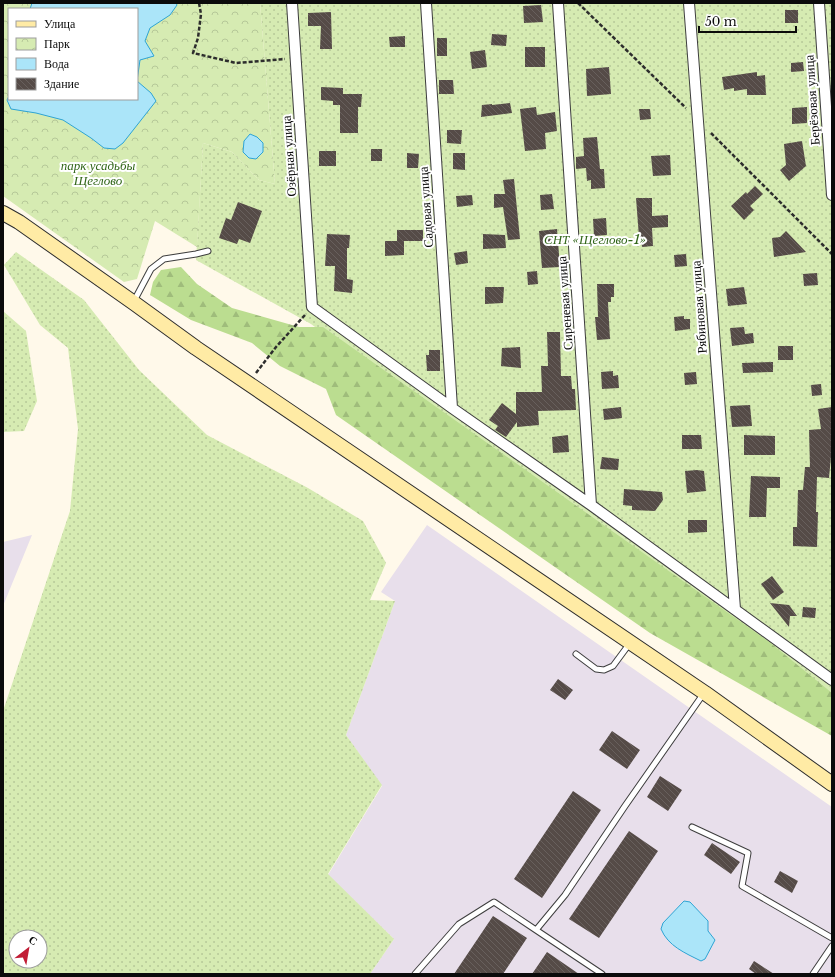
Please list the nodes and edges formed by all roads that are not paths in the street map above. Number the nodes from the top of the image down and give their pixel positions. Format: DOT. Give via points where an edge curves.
graph roads {
  1 [pos="292,3"];
  2 [pos="426,3"];
  3 [pos="558,3"];
  4 [pos="689,3"];
  5 [pos="819,3"];
  6 [pos="832,195"];
  7 [pos="3,213"];
  8 [pos="208,251"];
  9 [pos="134,303"];
  10 [pos="452,408"];
  11 [pos="591,505"];
  12 [pos="735,609"];
  13 [pos="630,642"];
  14 [pos="576,654"];
  15 [pos="832,680"];
  16 [pos="705,693"];
  17 [pos="831,782"];
  18 [pos="692,828"];
  19 [pos="536,930"];
  20 [pos="832,938"];
  21 [pos="832,946"];
  22 [pos="414,974"];
  23 [pos="602,974"];
  24 [pos="813,974"];
  1 -- 10 [label="street, Озёрная улица" via="312,307"];
  2 -- 10 [label="street, Садовая улица"];
  3 -- 11 [label="street, Сиреневая улица"];
  4 -- 12 [label="street, Рябиновая улица"];
  5 -- 6 [label="street, Берёзовая улица"];
  7 -- 9 [label="main road"];
  8 -- 9 [label="lane" via="164,259 151,269"];
  9 -- 13 [label="main road" via="196,348"];
  10 -- 11 [label="street"];
  11 -- 12 [label="street"];
  12 -- 15 [label="street"];
  13 -- 14 [label="lane" via="613,666 604,670 596,669"];
  13 -- 16 [label="main road"];
  16 -- 17 [label="main road"];
  16 -- 19 [label="lane" via="565,895"];
  18 -- 20 [label="lane" via="748,853 742,886"];
  19 -- 22 [label="lane" via="494,902 459,924"];
  19 -- 23 [label="lane"];
  21 -- 24 [label="lane"];
}
